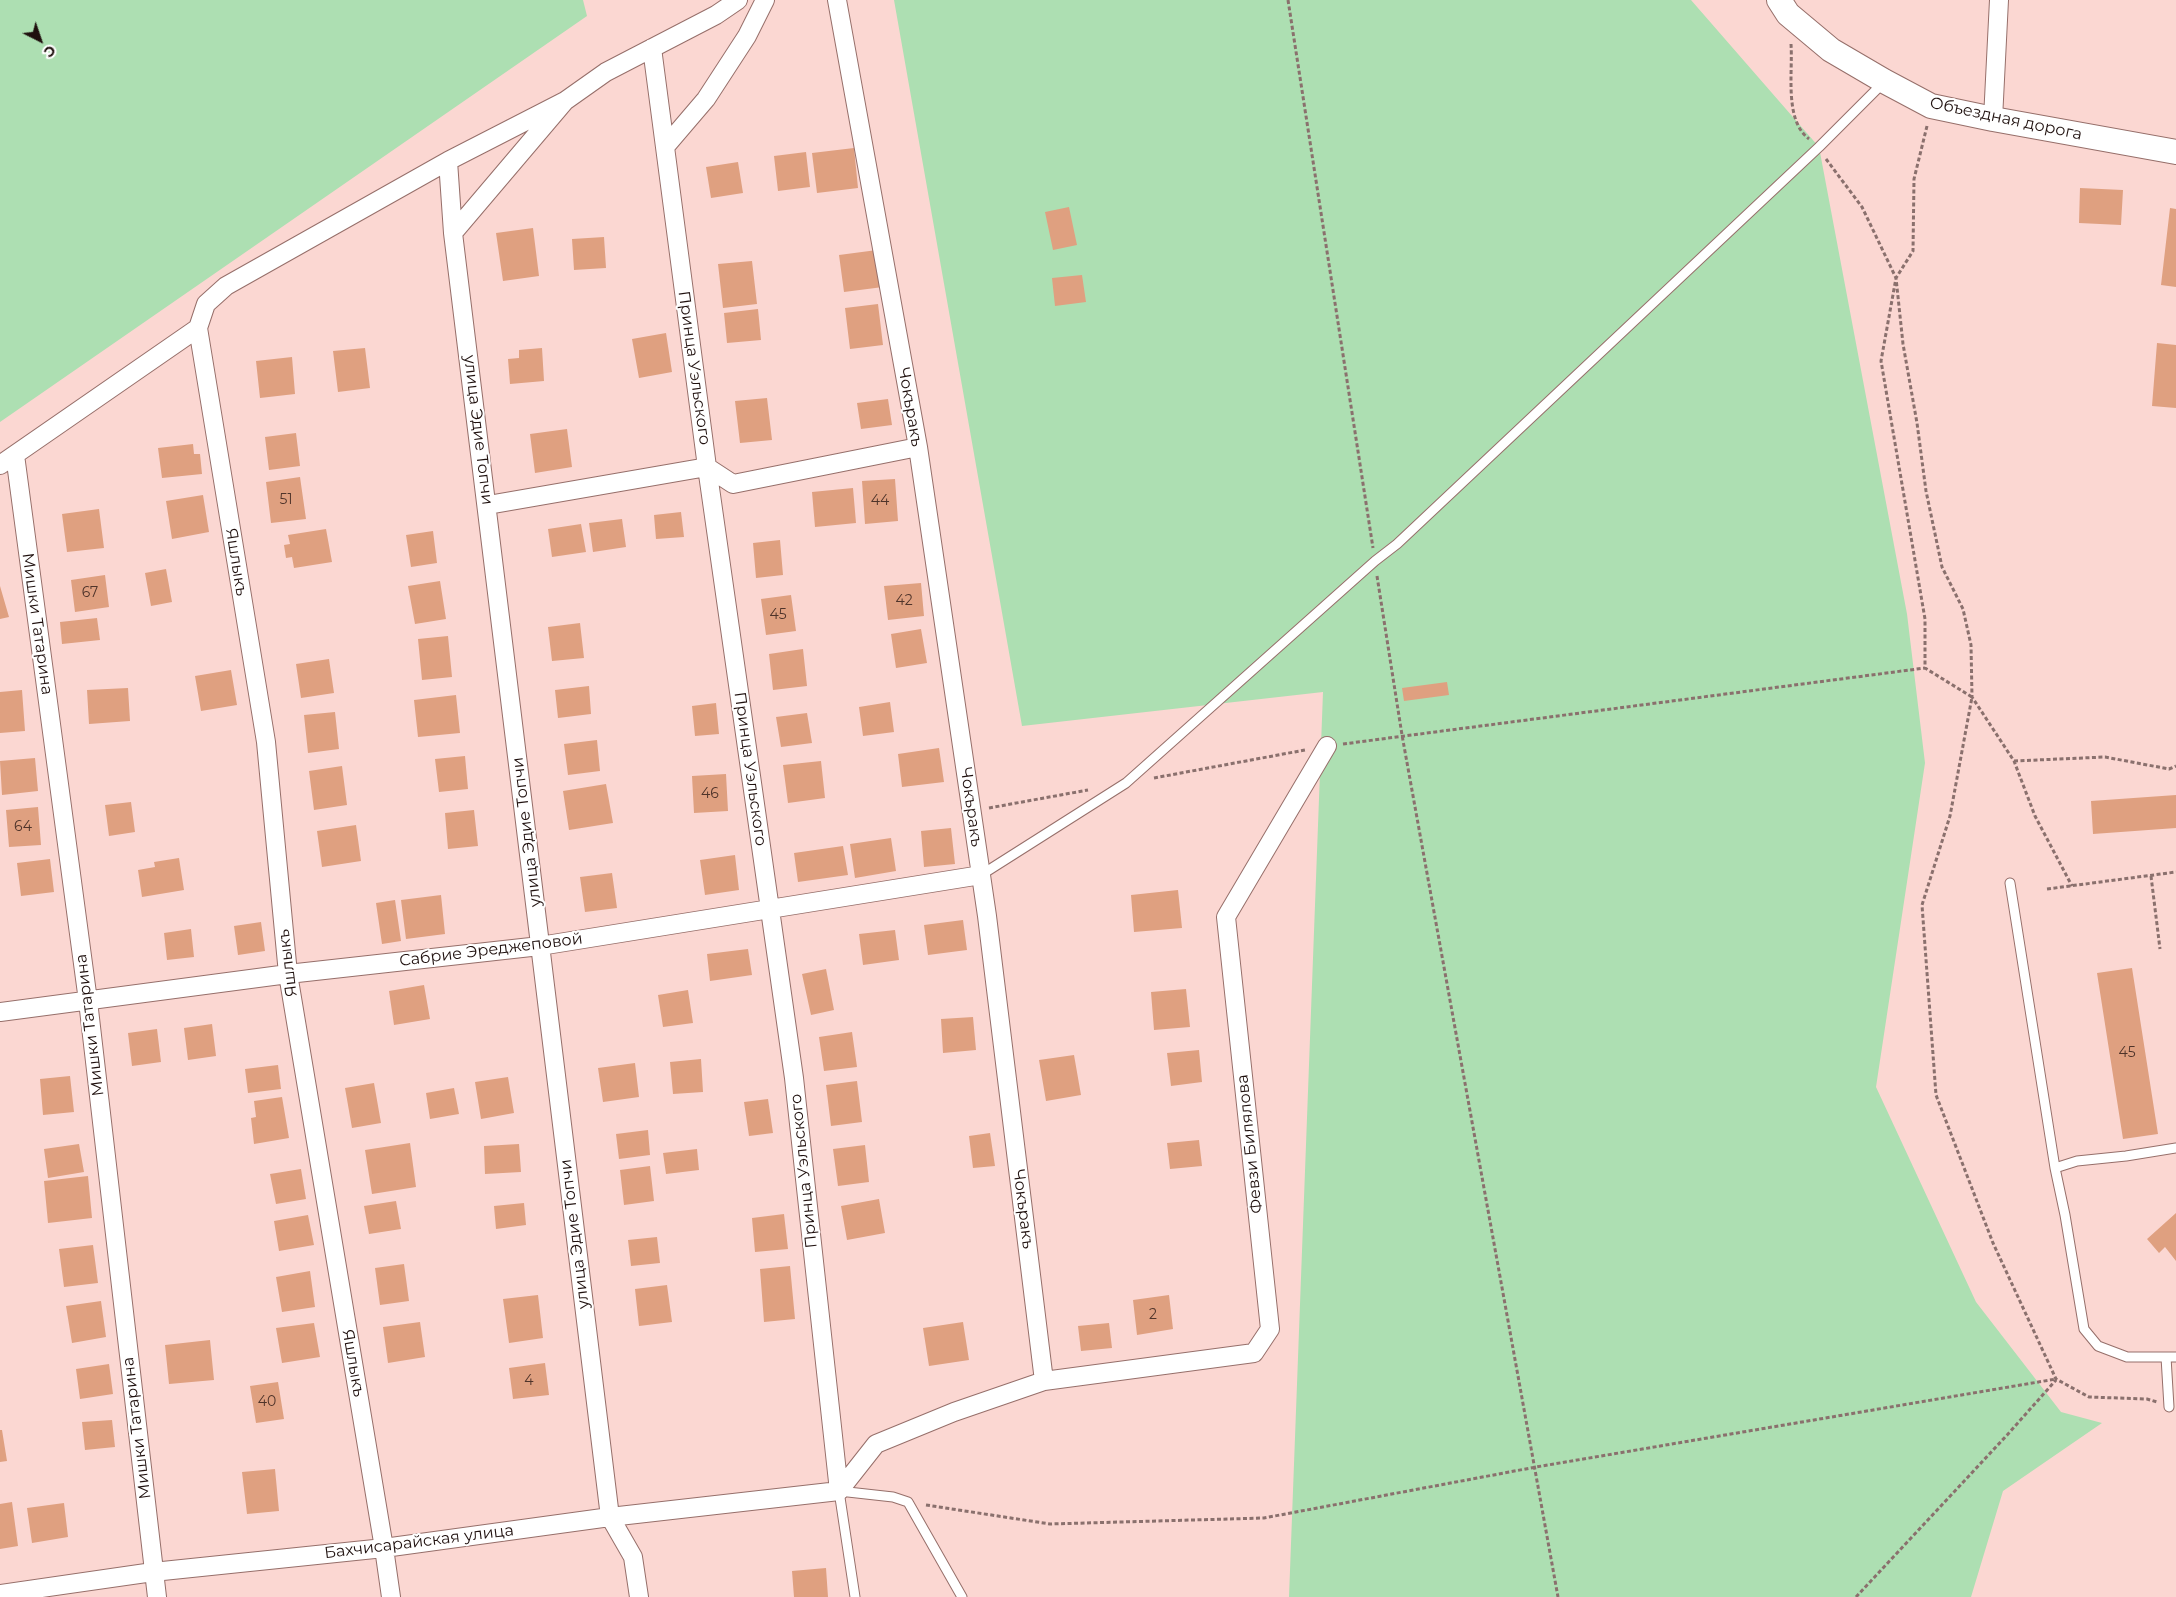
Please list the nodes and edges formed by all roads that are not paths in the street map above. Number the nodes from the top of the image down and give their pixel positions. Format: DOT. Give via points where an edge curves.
graph roads {
  1 [pos="738,0"];
  2 [pos="765,0"];
  3 [pos="837,0"];
  4 [pos="1779,0"];
  5 [pos="2000,0"];
  6 [pos="652,48"];
  7 [pos="1884,82"];
  8 [pos="565,101"];
  9 [pos="1993,120"];
  10 [pos="665,147"];
  11 [pos="2176,152"];
  12 [pos="448,161"];
  13 [pos="453,233"];
  14 [pos="198,328"];
  15 [pos="918,447"];
  16 [pos="15,455"];
  17 [pos="0,465"];
  18 [pos="707,467"];
  19 [pos="488,505"];
  20 [pos="1327,746"];
  21 [pos="981,875"];
  22 [pos="2010,883"];
  23 [pos="770,910"];
  24 [pos="540,946"];
  25 [pos="288,974"];
  26 [pos="88,1001"];
  27 [pos="0,1012"];
  28 [pos="2176,1148"];
  29 [pos="2055,1168"];
  30 [pos="2166,1357"];
  31 [pos="2176,1357"];
  32 [pos="1044,1381"];
  33 [pos="2169,1407"];
  34 [pos="839,1491"];
  35 [pos="610,1517"];
  36 [pos="384,1548"];
  37 [pos="153,1572"];
  38 [pos="0,1594"];
  39 [pos="157,1597"];
  40 [pos="390,1597"];
  41 [pos="639,1597"];
  42 [pos="856,1597"];
  43 [pos="962,1597"];
  1 -- 6 [label="street"];
  2 -- 10 [label="street" via="706,99"];
  3 -- 15 [label="street, Чокъракъ"];
  4 -- 7 [label="main road, Объездная дорога" via="1788,14 1831,50"];
  5 -- 9 [label="street"];
  6 -- 8 [label="street" via="606,72"];
  6 -- 10 [label="street, Принца Уэльского"];
  7 -- 9 [label="main road, Объездная дорога" via="1931,106"];
  7 -- 21 [label="lane" via="1397,544 1126,783"];
  8 -- 12 [label="street"];
  8 -- 13 [label="street"];
  9 -- 11 [label="main road, Объездная дорога"];
  10 -- 18 [label="street, Принца Уэльского"];
  12 -- 13 [label="street, улица Эдие Топчи"];
  12 -- 14 [label="street" via="226,286 206,304"];
  13 -- 19 [label="street, улица Эдие Топчи"];
  14 -- 16 [label="street"];
  14 -- 25 [label="street, Яшлыкъ" via="266,742"];
  15 -- 18 [label="street" via="733,484"];
  15 -- 21 [label="street, Чокъракъ"];
  16 -- 17 [label="street"];
  16 -- 26 [label="street, Мишки Татарина"];
  18 -- 19 [label="street"];
  18 -- 23 [label="street, Принца Уэльского"];
  19 -- 24 [label="street, улица Эдие Топчи"];
  20 -- 32 [label="street, Февзи Билялова" via="1226,917 1270,1330 1254,1353"];
  21 -- 23 [label="street, Сабрие Эреджеповой"];
  21 -- 32 [label="street, Чокъракъ"];
  22 -- 29 [label="lane"];
  23 -- 24 [label="street, Сабрие Эреджеповой"];
  23 -- 34 [label="street, Принца Уэльского" via="794,1078"];
  24 -- 25 [label="street, Сабрие Эреджеповой"];
  24 -- 35 [label="street, улица Эдие Топчи"];
  25 -- 26 [label="street, Сабрие Эреджеповой"];
  25 -- 36 [label="street, Яшлыкъ"];
  26 -- 27 [label="street, Сабрие Эреджеповой"];
  26 -- 37 [label="street, Мишки Татарина"];
  28 -- 29 [label="lane" via="2077,1161"];
  29 -- 30 [label="lane" via="2084,1328 2098,1346 2127,1357"];
  30 -- 31 [label="lane"];
  30 -- 33 [label="lane"];
  32 -- 34 [label="street" via="954,1412 876,1444"];
  34 -- 35 [label="street, Бахчисарайская улица"];
  34 -- 42 [label="lane"];
  34 -- 43 [label="lane" via="894,1497 908,1502"];
  35 -- 36 [label="street, Бахчисарайская улица"];
  35 -- 41 [label="street, улица Эдие Топчи" via="633,1557"];
  36 -- 37 [label="street, Бахчисарайская улица"];
  36 -- 40 [label="street, Яшлыкъ"];
  37 -- 38 [label="street, Бахчисарайская улица"];
  37 -- 39 [label="street, Мишки Татарина"];
}
